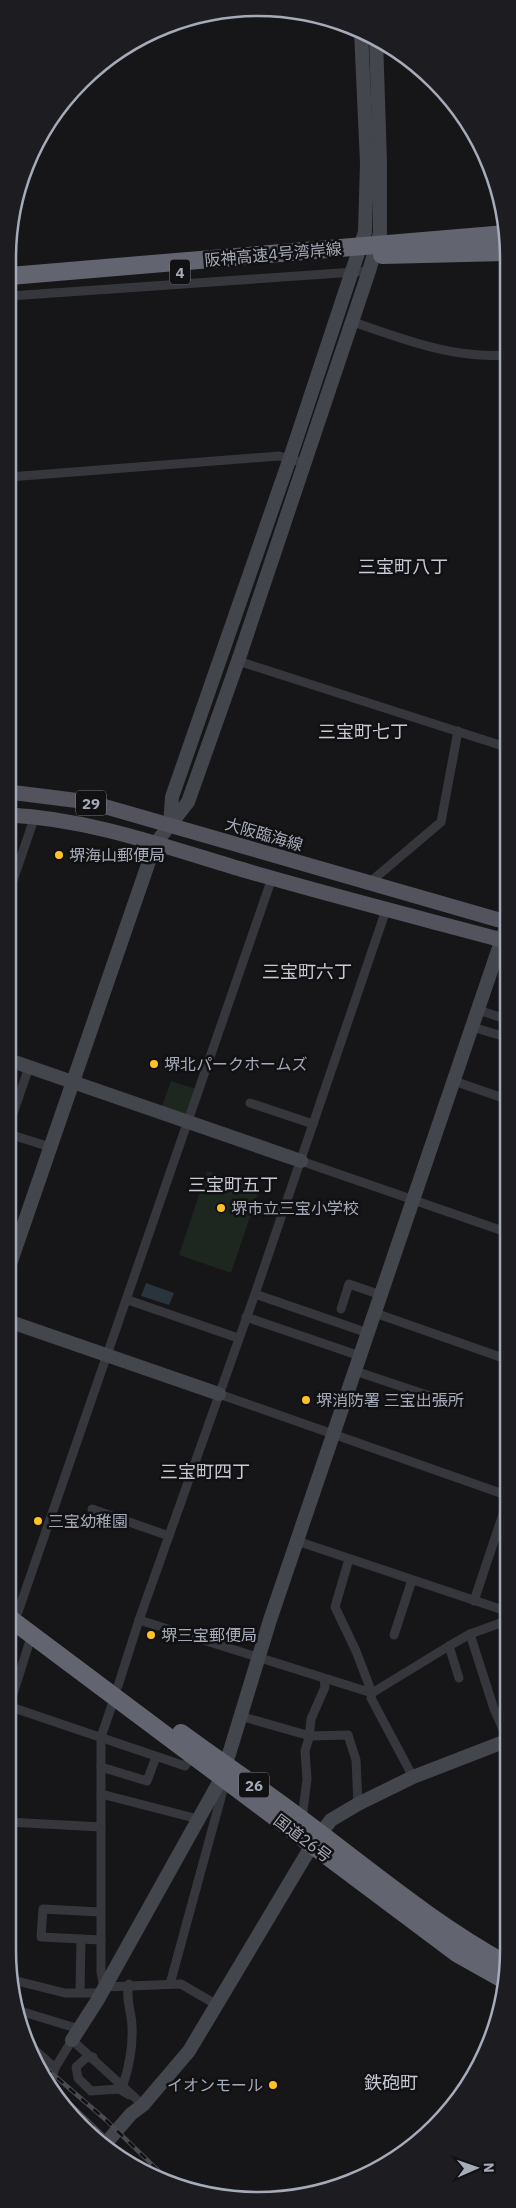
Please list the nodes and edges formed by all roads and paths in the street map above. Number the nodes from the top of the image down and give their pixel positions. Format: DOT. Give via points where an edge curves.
graph roads {
  1 [pos="361,39"];
  2 [pos="376,47"];
  3 [pos="498,224"];
  4 [pos="499,235"];
  5 [pos="499,240"];
  6 [pos="499,245"];
  7 [pos="354,249"];
  8 [pos="500,252"];
  9 [pos="379,253"];
  10 [pos="352,271"];
  11 [pos="369,271"];
  12 [pos="16,276"];
  13 [pos="16,285"];
  14 [pos="16,296"];
  15 [pos="353,322"];
  16 [pos="500,355"];
  17 [pos="290,458"];
  18 [pos="305,463"];
  19 [pos="16,476"];
  20 [pos="238,661"];
  21 [pos="458,731"];
  22 [pos="500,745"];
  23 [pos="16,793"];
  24 [pos="16,815"];
  25 [pos="35,816"];
  26 [pos="170,825"];
  27 [pos="155,844"];
  28 [pos="16,872"];
  29 [pos="272,878"];
  30 [pos="368,882"];
  31 [pos="386,910"];
  32 [pos="500,920"];
  33 [pos="500,936"];
  34 [pos="500,951"];
  35 [pos="478,1010"];
  36 [pos="500,1017"];
  37 [pos="472,1027"];
  38 [pos="500,1035"];
  39 [pos="16,1062"];
  40 [pos="29,1067"];
  41 [pos="454,1081"];
  42 [pos="72,1082"];
  43 [pos="500,1097"];
  44 [pos="16,1103"];
  45 [pos="250,1103"];
  46 [pos="188,1122"];
  47 [pos="313,1124"];
  48 [pos="16,1136"];
  49 [pos="50,1147"];
  50 [pos="301,1161"];
  51 [pos="412,1200"];
  52 [pos="500,1230"];
  53 [pos="16,1247"];
  54 [pos="255,1294"];
  55 [pos="381,1294"];
  56 [pos="128,1300"];
  57 [pos="341,1309"];
  58 [pos="374,1314"];
  59 [pos="246,1317"];
  60 [pos="16,1324"];
  61 [pos="368,1333"];
  62 [pos="238,1338"];
  63 [pos="107,1355"];
  64 [pos="360,1356"];
  65 [pos="500,1357"];
  66 [pos="355,1371"];
  67 [pos="219,1394"];
  68 [pos="436,1398"];
  69 [pos="333,1434"];
  70 [pos="500,1493"];
  71 [pos="92,1509"];
  72 [pos="500,1523"];
  73 [pos="169,1536"];
  74 [pos="298,1542"];
  75 [pos="349,1559"];
  76 [pos="412,1580"];
  77 [pos="16,1598"];
  78 [pos="474,1601"];
  79 [pos="500,1609"];
  80 [pos="16,1615"];
  81 [pos="16,1616"];
  82 [pos="139,1620"];
  83 [pos="500,1623"];
  84 [pos="32,1634"];
  85 [pos="470,1634"];
  86 [pos="394,1635"];
  87 [pos="449,1646"];
  88 [pos="258,1658"];
  89 [pos="459,1678"];
  90 [pos="324,1679"];
  91 [pos="16,1683"];
  92 [pos="117,1691"];
  93 [pos="372,1693"];
  94 [pos="16,1710"];
  95 [pos="240,1716"];
  96 [pos="500,1722"];
  97 [pos="310,1736"];
  98 [pos="101,1737"];
  99 [pos="500,1743"];
  100 [pos="192,1756"];
  101 [pos="156,1757"];
  102 [pos="101,1767"];
  103 [pos="224,1771"];
  104 [pos="414,1777"];
  105 [pos="101,1794"];
  106 [pos="358,1804"];
  107 [pos="198,1819"];
  108 [pos="302,1819"];
  109 [pos="16,1822"];
  110 [pos="101,1827"];
  111 [pos="316,1839"];
  112 [pos="100,1912"];
  113 [pos="81,1939"];
  114 [pos="101,1940"];
  115 [pos="499,1966"];
  116 [pos="18,1981"];
  117 [pos="128,1984"];
  118 [pos="170,1984"];
  119 [pos="103,1990"];
  120 [pos="80,1992"];
  121 [pos="217,2006"];
  122 [pos="24,2013"];
  123 [pos="76,2035"];
  124 [pos="40,2054"];
  125 [pos="93,2057"];
  126 [pos="56,2068"];
  127 [pos="108,2072"];
  128 [pos="53,2077"];
  129 [pos="123,2085"];
  130 [pos="106,2089"];
  131 [pos="144,2105"];
  132 [pos="109,2140"];
  1 -- 7 [label="street" via="365,232"];
  2 -- 9 [label="street"];
  3 -- 7 [label="highway, 4"];
  4 -- 7 [label="highway, 阪神高速4号湾岸線 / 4"];
  5 -- 9 [label="street"];
  6 -- 9 [label="highway, 阪神高速4号湾岸線 / 4"];
  7 -- 9 [label="street"];
  7 -- 10 [label="street"];
  7 -- 12 [label="highway, 阪神高速4号湾岸線 / 4"];
  8 -- 9 [label="highway, 4"];
  9 -- 11 [label="street"];
  9 -- 13 [label="highway, 阪神高速4号湾岸線 / 4"];
  10 -- 11 [label="street"];
  10 -- 14 [label="street"];
  10 -- 17 [label="street"];
  11 -- 15 [label="street"];
  15 -- 16 [label="street" via="430,348"];
  15 -- 18 [label="street"];
  17 -- 18 [label="street"];
  17 -- 19 [label="street" via="279,456"];
  17 -- 26 [label="street" via="172,797"];
  18 -- 20 [label="street"];
  20 -- 21 [label="street"];
  20 -- 26 [label="street" via="188,802"];
  21 -- 22 [label="street"];
  21 -- 30 [label="street" via="441,822"];
  23 -- 26 [label="main road, 大阪臨海線 / 29" via="89,802"];
  24 -- 25 [label="main road, 29"];
  25 -- 27 [label="main road, 29"];
  25 -- 28 [label="street"];
  26 -- 27 [label="street"];
  26 -- 30 [label="main road, 大阪臨海線"];
  27 -- 29 [label="main road"];
  27 -- 42 [label="street"];
  29 -- 31 [label="main road"];
  29 -- 46 [label="street"];
  30 -- 32 [label="main road, 大阪臨海線"];
  31 -- 33 [label="main road"];
  31 -- 47 [label="street"];
  34 -- 35 [label="street"];
  35 -- 36 [label="street"];
  35 -- 37 [label="street"];
  37 -- 38 [label="street"];
  37 -- 41 [label="street"];
  39 -- 40 [label="street"];
  40 -- 42 [label="street"];
  40 -- 44 [label="street"];
  41 -- 43 [label="street"];
  41 -- 51 [label="street"];
  42 -- 46 [label="street"];
  42 -- 49 [label="street"];
  45 -- 47 [label="street"];
  46 -- 50 [label="street"];
  46 -- 56 [label="street"];
  47 -- 50 [label="street"];
  48 -- 49 [label="street"];
  49 -- 53 [label="street"];
  50 -- 51 [label="street"];
  50 -- 54 [label="street"];
  51 -- 52 [label="street"];
  51 -- 55 [label="street"];
  54 -- 59 [label="street"];
  54 -- 61 [label="street"];
  55 -- 57 [label="street" via="350,1284"];
  55 -- 58 [label="street"];
  56 -- 62 [label="street"];
  56 -- 63 [label="street"];
  58 -- 61 [label="street"];
  58 -- 65 [label="street"];
  59 -- 62 [label="street"];
  59 -- 64 [label="street"];
  60 -- 63 [label="street"];
  61 -- 64 [label="street"];
  62 -- 67 [label="street"];
  63 -- 67 [label="street"];
  63 -- 77 [label="street"];
  64 -- 66 [label="street"];
  66 -- 68 [label="street" via="403,1383"];
  66 -- 69 [label="street"];
  67 -- 69 [label="street"];
  67 -- 73 [label="street"];
  69 -- 70 [label="street"];
  69 -- 74 [label="street"];
  71 -- 73 [label="street" via="125,1516"];
  72 -- 78 [label="street"];
  73 -- 82 [label="street"];
  74 -- 75 [label="street"];
  74 -- 88 [label="street"];
  75 -- 76 [label="street"];
  75 -- 93 [label="street" via="334,1607"];
  76 -- 78 [label="street"];
  76 -- 86 [label="street"];
  78 -- 79 [label="street"];
  80 -- 92 [label="highway, 国道26号 / 26"];
  81 -- 84 [label="highway, 国道26号 / 26"];
  82 -- 88 [label="street"];
  82 -- 92 [label="street"];
  83 -- 85 [label="street"];
  84 -- 91 [label="street"];
  84 -- 92 [label="highway, 国道26号 / 26"];
  85 -- 87 [label="street"];
  85 -- 96 [label="street"];
  87 -- 89 [label="street"];
  87 -- 93 [label="street"];
  88 -- 90 [label="street"];
  88 -- 95 [label="street"];
  90 -- 93 [label="street"];
  90 -- 97 [label="street" via="325,1687 311,1719"];
  92 -- 98 [label="street"];
  92 -- 100 [label="highway, 国道26号 / 26"];
  92 -- 103 [label="highway, 国道26号 / 26"];
  93 -- 104 [label="street" via="370,1698"];
  94 -- 98 [label="street"];
  95 -- 97 [label="street"];
  95 -- 103 [label="street"];
  97 -- 106 [label="street" via="348,1735 356,1760"];
  97 -- 108 [label="street" via="305,1751"];
  98 -- 101 [label="street"];
  98 -- 102 [label="street"];
  99 -- 104 [label="street"];
  100 -- 101 [label="street" via="185,1766"];
  100 -- 103 [label="highway, 国道26号 / 26"];
  101 -- 102 [label="street" via="147,1781"];
  102 -- 105 [label="street"];
  103 -- 107 [label="street"];
  103 -- 108 [label="highway, 国道26号 / 26"];
  103 -- 111 [label="highway, 国道26号 / 26"];
  103 -- 118 [label="street" via="223,1790"];
  104 -- 106 [label="street"];
  105 -- 107 [label="street"];
  105 -- 110 [label="street"];
  106 -- 111 [label="street" via="331,1820"];
  107 -- 119 [label="street"];
  108 -- 111 [label="highway, 国道26号 / 26"];
  109 -- 110 [label="street"];
  110 -- 112 [label="street"];
  111 -- 115 [label="highway, 国道26号 / 26" via="458,1954"];
  111 -- 121 [label="street"];
  112 -- 113 [label="street" via="43,1909 41,1937"];
  112 -- 114 [label="street"];
  113 -- 114 [label="street"];
  113 -- 120 [label="street"];
  114 -- 119 [label="street"];
  116 -- 120 [label="street" via="65,1994"];
  117 -- 118 [label="street"];
  117 -- 119 [label="street"];
  117 -- 129 [label="street" via="127,2005 132,2032"];
  118 -- 121 [label="street" via="181,1984"];
  119 -- 120 [label="street"];
  119 -- 123 [label="street"];
  121 -- 131 [label="street" via="189,2051"];
  122 -- 123 [label="street"];
  123 -- 125 [label="street"];
  123 -- 126 [label="street"];
  124 -- 126 [label="street"];
  125 -- 127 [label="street"];
  125 -- 130 [label="street" via="86,2058 76,2067 78,2078 92,2091"];
  126 -- 128 [label="street"];
  127 -- 129 [label="street"];
  127 -- 130 [label="street"];
  129 -- 131 [label="street"];
  130 -- 131 [label="street" via="119,2089"];
  131 -- 132 [label="street" via="131,2114"];
}
